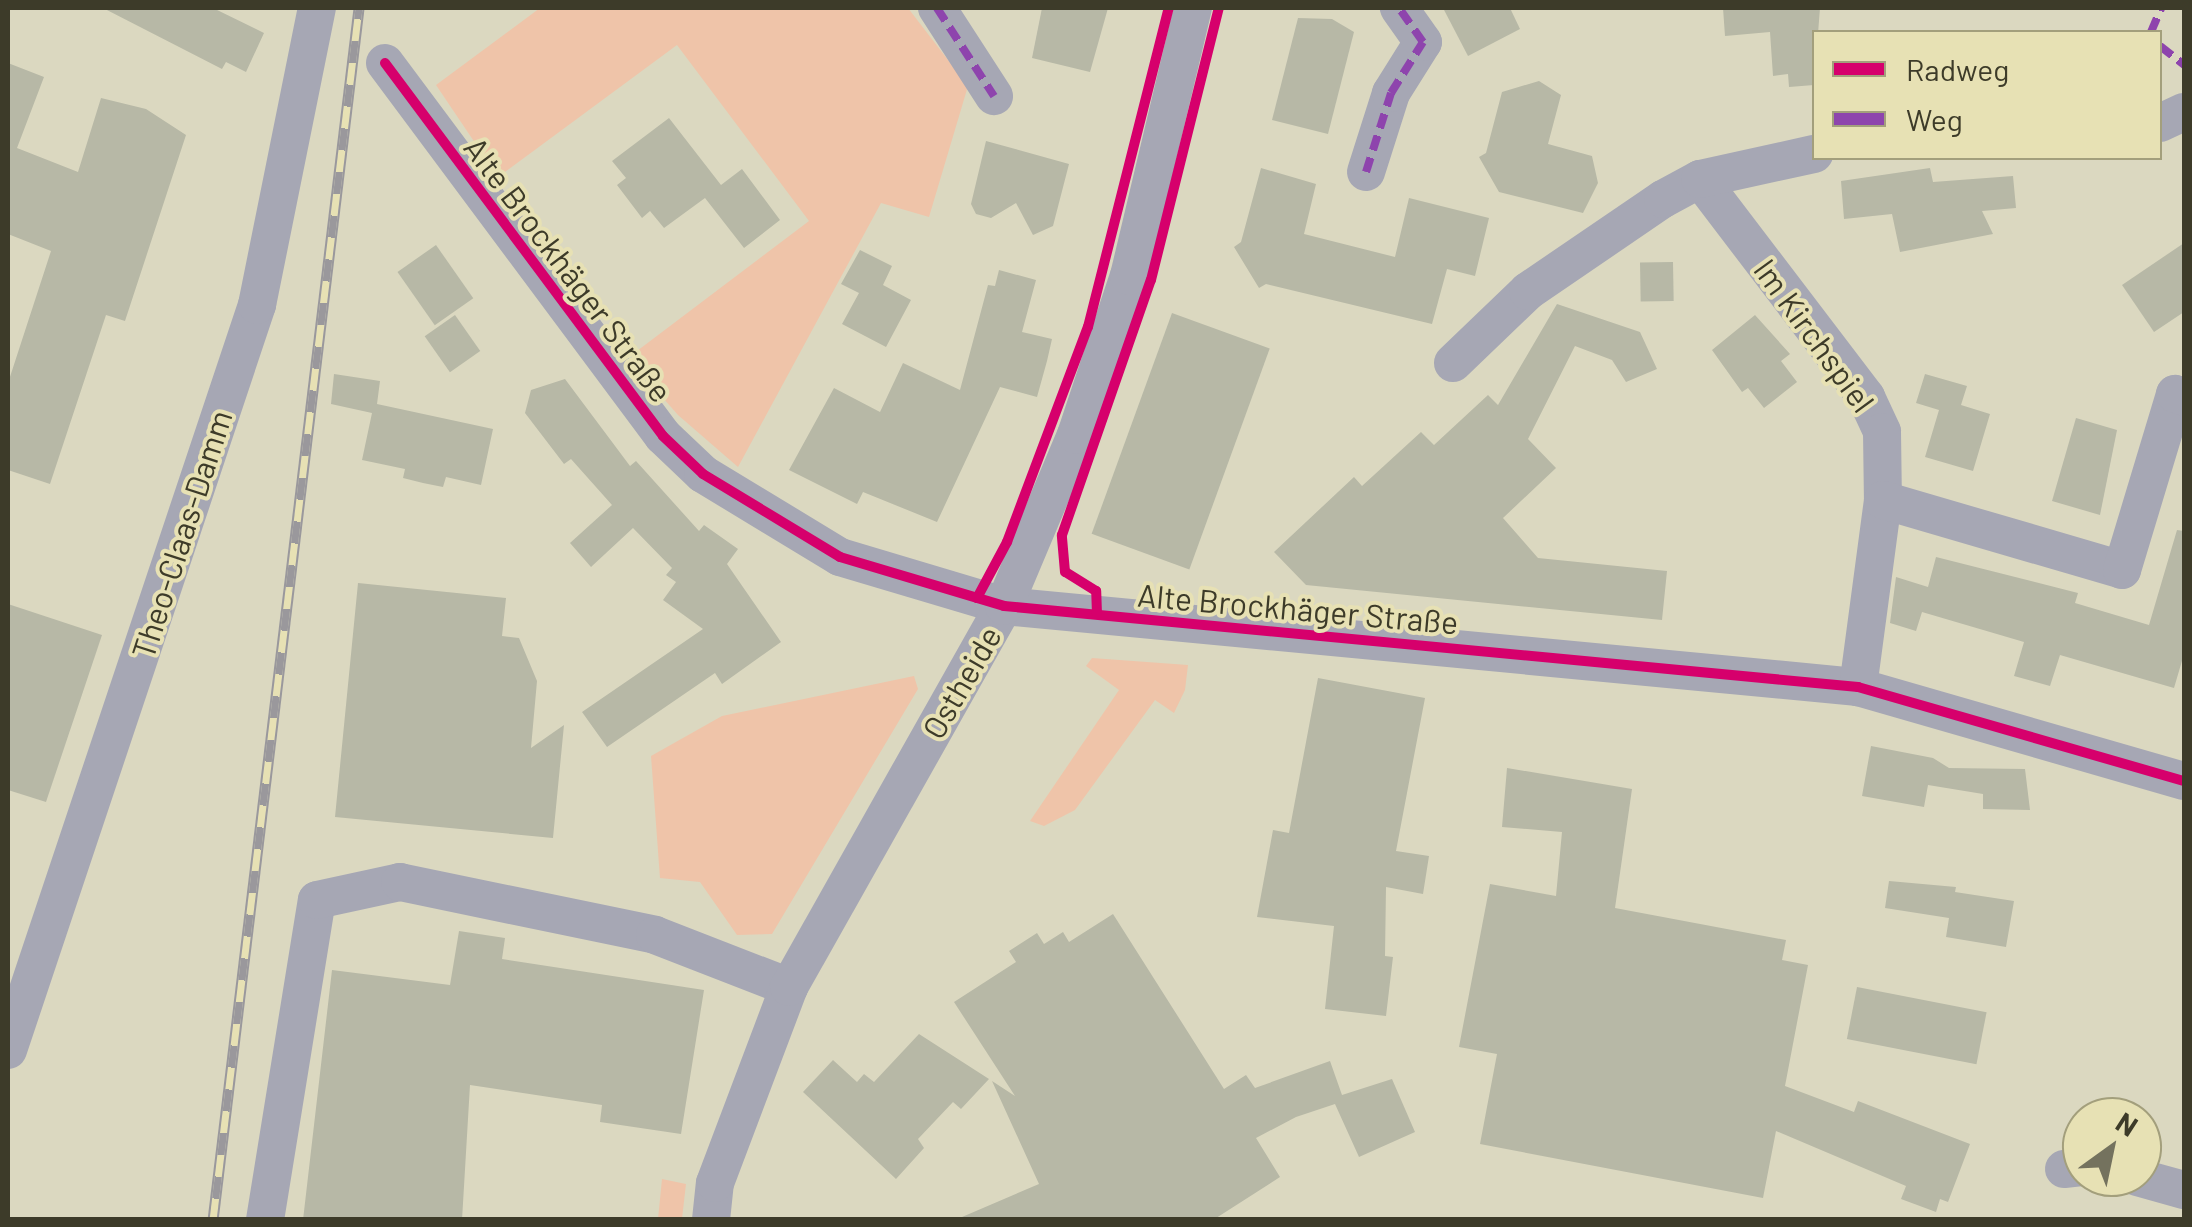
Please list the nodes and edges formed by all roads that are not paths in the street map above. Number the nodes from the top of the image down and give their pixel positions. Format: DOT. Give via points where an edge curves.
graph roads {
  1 [pos="318,8"];
  2 [pos="937,8"];
  3 [pos="1194,8"];
  4 [pos="1399,8"];
  5 [pos="385,63"];
  6 [pos="994,96"];
  7 [pos="1812,154"];
  8 [pos="1366,172"];
  9 [pos="1700,179"];
  10 [pos="1454,363"];
  11 [pos="2184,396"];
  12 [pos="1883,500"];
  13 [pos="1004,606"];
  14 [pos="1858,687"];
  15 [pos="2184,782"];
  16 [pos="789,988"];
  17 [pos="8,1050"];
  18 [pos="265,1220"];
  19 [pos="711,1220"];
  1 -- 17 [label="street, Theo-Claas-Damm" via="257,305"];
  2 -- 6 [label="street"];
  3 -- 13 [label="street, Ostheide" via="1129,276 1076,436"];
  4 -- 8 [label="street" via="1423,42 1391,93"];
  5 -- 13 [label="street, Alte Brockhäger Straße" via="612,373 704,474 840,557"];
  7 -- 9 [label="street"];
  9 -- 10 [label="street" via="1528,291"];
  9 -- 12 [label="street, Im Kirchspiel" via="1866,397 1882,432"];
  11 -- 12 [label="street" via="2176,394 2122,570"];
  12 -- 14 [label="street, Im Kirchspiel"];
  13 -- 14 [label="street, Alte Brockhäger Straße"];
  13 -- 16 [label="street, Ostheide"];
  14 -- 15 [label="street, Alte Brockhäger Straße"];
  16 -- 18 [label="street" via="655,935 400,882 317,900"];
  16 -- 19 [label="street, Ostheide" via="718,1174"];
}
